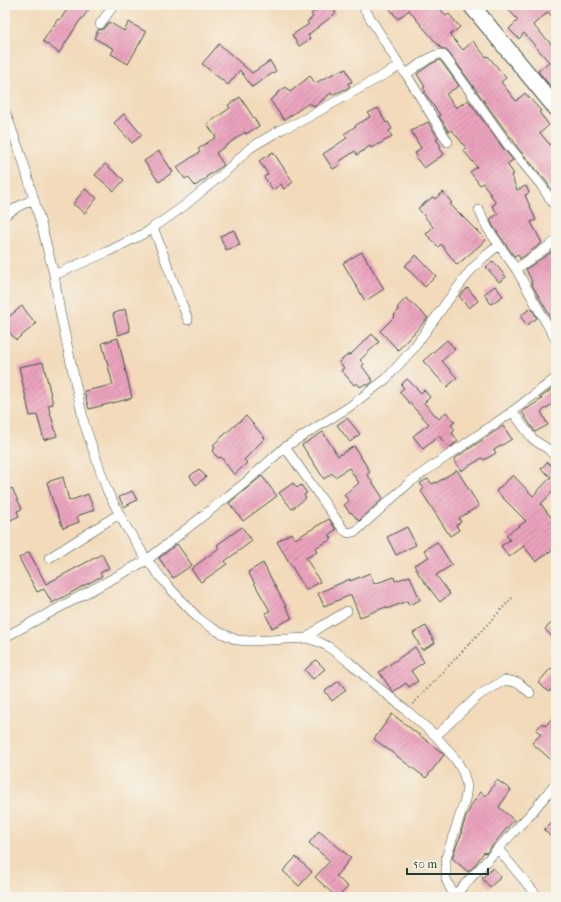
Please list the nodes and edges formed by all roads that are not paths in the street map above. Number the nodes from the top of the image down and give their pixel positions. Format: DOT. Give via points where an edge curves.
graph roads {
  1 [pos="114,5"];
  2 [pos="362,5"];
  3 [pos="471,5"];
  4 [pos="100,24"];
  5 [pos="403,70"];
  6 [pos="556,108"];
  7 [pos="5,111"];
  8 [pos="448,142"];
  9 [pos="34,199"];
  10 [pos="556,208"];
  11 [pos="478,210"];
  12 [pos="5,215"];
  13 [pos="153,227"];
  14 [pos="556,241"];
  15 [pos="499,245"];
  16 [pos="516,269"];
  17 [pos="54,275"];
  18 [pos="188,320"];
  19 [pos="556,340"];
  20 [pos="556,378"];
  21 [pos="512,411"];
  22 [pos="285,448"];
  23 [pos="556,457"];
  24 [pos="119,514"];
  25 [pos="49,558"];
  26 [pos="147,560"];
  27 [pos="347,611"];
  28 [pos="5,637"];
  29 [pos="307,638"];
  30 [pos="530,693"];
  31 [pos="436,736"];
  32 [pos="556,782"];
  33 [pos="498,849"];
  34 [pos="451,895"];
  35 [pos="538,897"];
  1 -- 4 [label="street"];
  2 -- 5 [label="street"];
  3 -- 6 [label="highway"];
  5 -- 8 [label="street"];
  5 -- 10 [label="street" via="442,54"];
  5 -- 13 [label="street" via="282,129 250,148 184,206"];
  7 -- 9 [label="street"];
  9 -- 12 [label="street"];
  9 -- 17 [label="street"];
  11 -- 15 [label="street"];
  13 -- 17 [label="street" via="107,252"];
  13 -- 18 [label="street"];
  14 -- 16 [label="street"];
  15 -- 16 [label="street"];
  15 -- 22 [label="street" via="471,270 413,350 386,379 349,407"];
  16 -- 19 [label="street"];
  17 -- 24 [label="street" via="84,423 107,490"];
  20 -- 21 [label="street"];
  21 -- 22 [label="street" via="410,482 353,533 347,533 343,529"];
  21 -- 23 [label="street" via="532,438"];
  22 -- 26 [label="street"];
  24 -- 25 [label="street"];
  24 -- 26 [label="street"];
  26 -- 28 [label="street"];
  26 -- 29 [label="street" via="198,618 219,632 237,640 250,641"];
  27 -- 29 [label="street"];
  29 -- 31 [label="street" via="327,646 348,661"];
  30 -- 31 [label="street" via="518,683 505,680 479,695"];
  31 -- 34 [label="street" via="456,760 467,786 446,858 446,879"];
  32 -- 33 [label="street"];
  33 -- 34 [label="street"];
  33 -- 35 [label="street"];
}
